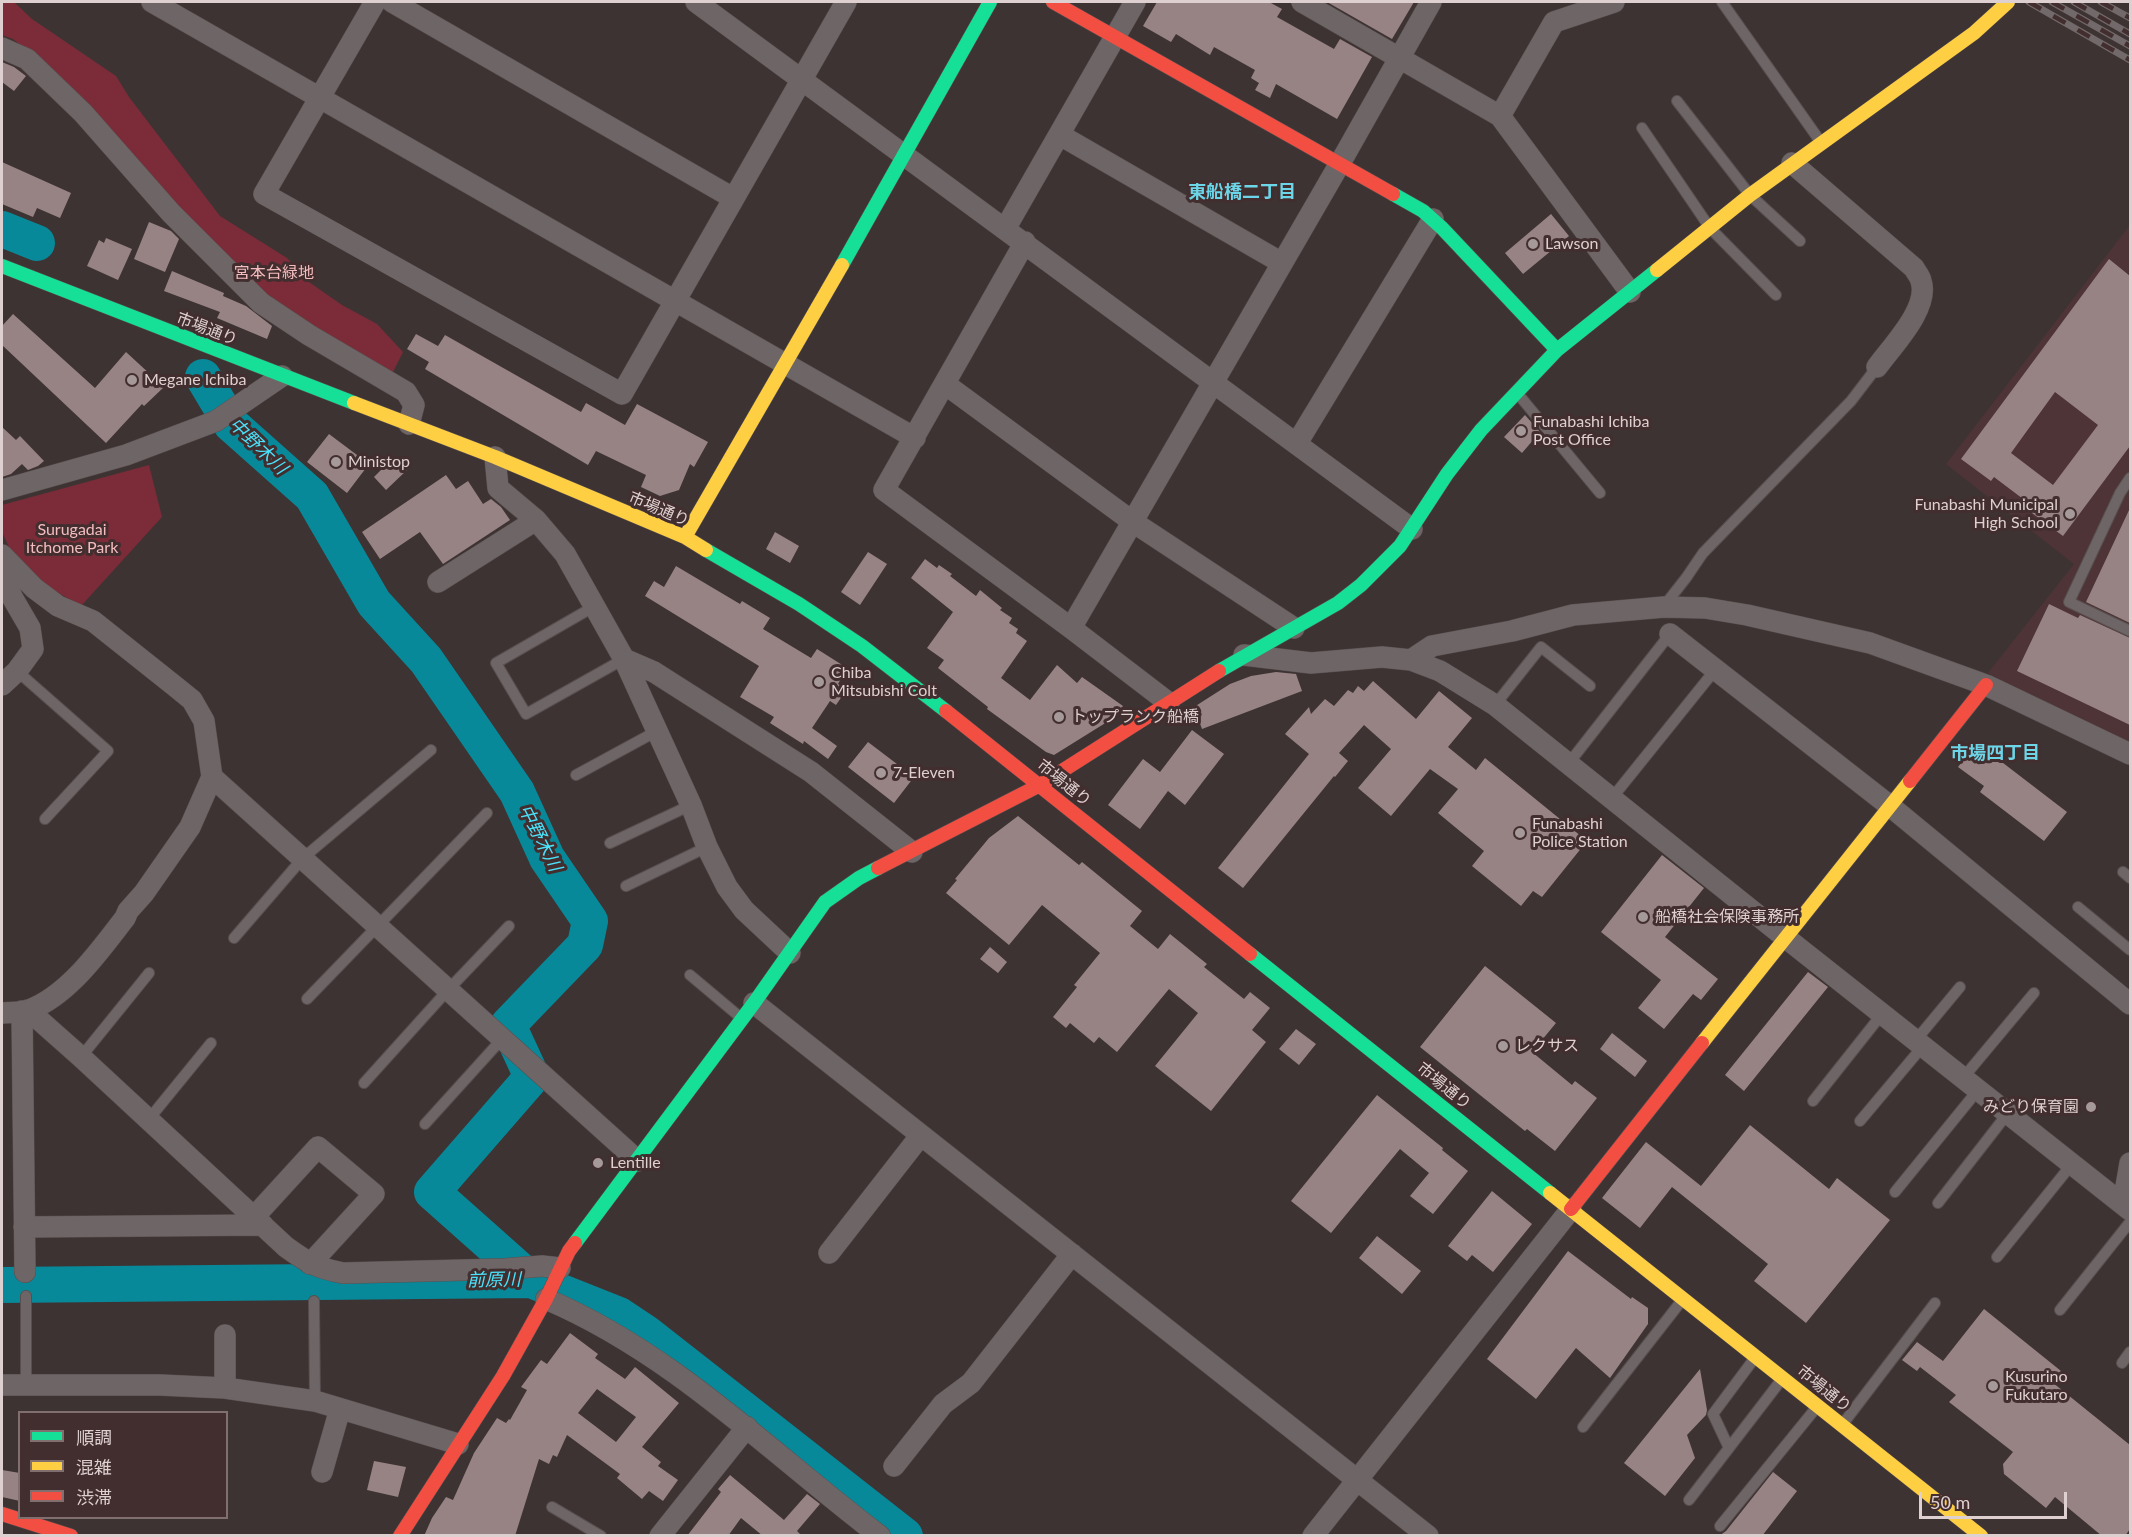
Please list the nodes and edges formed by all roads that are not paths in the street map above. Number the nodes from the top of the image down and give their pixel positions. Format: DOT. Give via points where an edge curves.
graph roads {
  1 [pos="152,2"];
  2 [pos="375,2"];
  3 [pos="392,2"];
  4 [pos="696,2"];
  5 [pos="846,2"];
  6 [pos="990,2"];
  7 [pos="1053,2"];
  8 [pos="1136,2"];
  9 [pos="1302,2"];
  10 [pos="1431,2"];
  11 [pos="1614,2"];
  12 [pos="1722,2"];
  13 [pos="1980,2"];
  14 [pos="2004,7"];
  15 [pos="1115,36"];
  16 [pos="2,48"];
  17 [pos="1399,58"];
  18 [pos="802,79"];
  19 [pos="319,98"];
  20 [pos="1677,101"];
  21 [pos="1500,116"];
  22 [pos="1642,128"];
  23 [pos="1060,135"];
  24 [pos="1821,142"];
  25 [pos="904,154"];
  26 [pos="1792,164"];
  27 [pos="1339,165"];
  28 [pos="1750,195"];
  29 [pos="734,198"];
  30 [pos="1433,219"];
  31 [pos="1005,228"];
  32 [pos="1710,228"];
  33 [pos="1800,241"];
  34 [pos="1025,242"];
  35 [pos="1282,263"];
  36 [pos="2,266"];
  37 [pos="1630,291"];
  38 [pos="1776,295"];
  39 [pos="676,301"];
  40 [pos="1557,350"];
  41 [pos="786,364"];
  42 [pos="1877,367"];
  43 [pos="282,376"];
  44 [pos="1214,382"];
  45 [pos="945,384"];
  46 [pos="1516,392"];
  47 [pos="409,424"];
  48 [pos="915,438"];
  49 [pos="1297,443"];
  50 [pos="495,457"];
  51 [pos="2130,478"];
  52 [pos="2,490"];
  53 [pos="1600,493"];
  54 [pos="536,520"];
  55 [pos="1133,522"];
  56 [pos="1412,528"];
  57 [pos="685,537"];
  58 [pos="2,555"];
  59 [pos="2,572"];
  60 [pos="438,582"];
  61 [pos="595,606"];
  62 [pos="1664,606"];
  63 [pos="1071,628"];
  64 [pos="1294,628"];
  65 [pos="2130,631"];
  66 [pos="1670,634"];
  67 [pos="1244,654"];
  68 [pos="624,658"];
  69 [pos="1411,660"];
  70 [pos="1716,670"];
  71 [pos="9,678"];
  72 [pos="1986,685"];
  73 [pos="1590,686"];
  74 [pos="1169,703"];
  75 [pos="1496,705"];
  76 [pos="657,730"];
  77 [pos="431,750"];
  78 [pos="2130,754"];
  79 [pos="1569,763"];
  80 [pos="576,775"];
  81 [pos="212,777"];
  82 [pos="1040,785"];
  83 [pos="1612,798"];
  84 [pos="691,805"];
  85 [pos="1890,806"];
  86 [pos="487,813"];
  87 [pos="45,819"];
  88 [pos="610,843"];
  89 [pos="707,847"];
  90 [pos="912,852"];
  91 [pos="303,858"];
  92 [pos="626,886"];
  93 [pos="2078,907"];
  94 [pos="378,925"];
  95 [pos="509,926"];
  96 [pos="234,938"];
  97 [pos="1786,938"];
  98 [pos="2130,950"];
  99 [pos="790,953"];
  100 [pos="149,973"];
  101 [pos="690,975"];
  102 [pos="1959,987"];
  103 [pos="448,990"];
  104 [pos="2034,993"];
  105 [pos="307,999"];
  106 [pos="2130,1004"];
  107 [pos="748,1011"];
  108 [pos="17,1012"];
  109 [pos="1882,1014"];
  110 [pos="502,1039"];
  111 [pos="211,1043"];
  112 [pos="1920,1043"];
  113 [pos="81,1057"];
  114 [pos="364,1083"];
  115 [pos="1971,1084"];
  116 [pos="1813,1101"];
  117 [pos="2008,1113"];
  118 [pos="149,1119"];
  119 [pos="1860,1121"];
  120 [pos="425,1124"];
  121 [pos="921,1135"];
  122 [pos="638,1161"];
  123 [pos="2130,1163"];
  124 [pos="2072,1164"];
  125 [pos="1895,1192"];
  126 [pos="1938,1203"];
  127 [pos="1571,1209"];
  128 [pos="2128,1212"];
  129 [pos="259,1221"];
  130 [pos="24,1227"];
  131 [pos="829,1253"];
  132 [pos="1072,1254"];
  133 [pos="1997,1257"];
  134 [pos="310,1264"];
  135 [pos="25,1272"];
  136 [pos="559,1272"];
  137 [pos="26,1296"];
  138 [pos="547,1296"];
  139 [pos="1683,1299"];
  140 [pos="314,1301"];
  141 [pos="1935,1303"];
  142 [pos="2060,1310"];
  143 [pos="225,1335"];
  144 [pos="2130,1352"];
  145 [pos="1756,1356"];
  146 [pos="2122,1363"];
  147 [pos="1783,1378"];
  148 [pos="2,1384"];
  149 [pos="26,1384"];
  150 [pos="225,1388"];
  151 [pos="315,1401"];
  152 [pos="1818,1406"];
  153 [pos="340,1409"];
  154 [pos="1842,1425"];
  155 [pos="747,1427"];
  156 [pos="1583,1427"];
  157 [pos="458,1444"];
  158 [pos="1730,1448"];
  159 [pos="894,1466"];
  160 [pos="322,1472"];
  161 [pos="1358,1480"];
  162 [pos="1689,1500"];
  163 [pos="552,1507"];
  164 [pos="2,1514"];
  165 [pos="1720,1526"];
  166 [pos="876,1534"];
  167 [pos="71,1536"];
  168 [pos="400,1536"];
  169 [pos="601,1536"];
  170 [pos="660,1536"];
  171 [pos="1313,1536"];
  172 [pos="1428,1536"];
  173 [pos="1981,1536"];
  1 -- 19 [label="street"];
  2 -- 19 [label="street"];
  3 -- 29 [label="street"];
  4 -- 18 [label="street"];
  5 -- 18 [label="street"];
  6 -- 25 [label="street"];
  7 -- 15 [label="street"];
  8 -- 15 [label="street"];
  9 -- 17 [label="street"];
  10 -- 17 [label="street"];
  11 -- 21 [label="street" via="1554,22"];
  12 -- 24 [label="lane"];
  13 -- 14 [label="street"];
  14 -- 24 [label="street"];
  15 -- 23 [label="street"];
  15 -- 27 [label="street"];
  16 -- 47 [label="street" via="27,59 82,113 171,213 261,303 406,392 414,405"];
  17 -- 21 [label="street"];
  17 -- 27 [label="street"];
  18 -- 25 [label="street"];
  18 -- 29 [label="street"];
  19 -- 39 [label="street"];
  19 -- 39 [label="street" via="264,194 622,394"];
  20 -- 28 [label="lane"];
  21 -- 37 [label="street"];
  22 -- 32 [label="lane"];
  23 -- 31 [label="street"];
  23 -- 35 [label="street"];
  24 -- 26 [label="street"];
  25 -- 31 [label="street"];
  25 -- 41 [label="street"];
  26 -- 28 [label="street"];
  26 -- 42 [label="street" via="1914,268 1921,279 1923,290 1917,311"];
  27 -- 30 [label="street"];
  27 -- 35 [label="street"];
  28 -- 32 [label="street"];
  28 -- 33 [label="lane"];
  29 -- 39 [label="street"];
  30 -- 40 [label="street"];
  30 -- 49 [label="street"];
  31 -- 34 [label="street"];
  32 -- 37 [label="street"];
  32 -- 38 [label="lane"];
  34 -- 44 [label="street"];
  34 -- 45 [label="street"];
  35 -- 44 [label="street"];
  36 -- 43 [label="street, 市場通り"];
  37 -- 40 [label="street"];
  39 -- 41 [label="street"];
  40 -- 46 [label="street"];
  41 -- 48 [label="street"];
  41 -- 57 [label="street"];
  42 -- 62 [label="lane" via="1851,401 1702,553"];
  43 -- 47 [label="street, 市場通り"];
  43 -- 52 [label="street" via="224,416 126,455"];
  44 -- 49 [label="street"];
  44 -- 55 [label="street"];
  45 -- 48 [label="street"];
  45 -- 55 [label="street"];
  46 -- 53 [label="lane"];
  46 -- 56 [label="street" via="1447,474"];
  47 -- 50 [label="street, 市場通り"];
  48 -- 63 [label="street" via="884,490"];
  49 -- 56 [label="street"];
  50 -- 54 [label="street" via="498,488"];
  50 -- 57 [label="street, 市場通り"];
  51 -- 65 [label="lane" via="2069,602"];
  54 -- 60 [label="street"];
  54 -- 61 [label="street" via="565,554"];
  55 -- 63 [label="street"];
  55 -- 64 [label="street"];
  56 -- 64 [label="street" via="1383,565 1361,585"];
  57 -- 82 [label="street, 市場通り" via="862,646"];
  58 -- 81 [label="street" via="34,588 58,606 93,621 192,700 204,720"];
  59 -- 71 [label="street" via="30,628 33,649"];
  61 -- 68 [label="street"];
  61 -- 68 [label="lane" via="496,663 526,714"];
  62 -- 69 [label="street" via="1574,615 1432,646"];
  62 -- 72 [label="street" via="1747,615 1870,643"];
  63 -- 74 [label="street"];
  64 -- 67 [label="street"];
  66 -- 70 [label="street"];
  66 -- 79 [label="lane"];
  67 -- 69 [label="street" via="1311,663 1382,657"];
  67 -- 74 [label="street"];
  68 -- 76 [label="street"];
  68 -- 90 [label="street" via="654,672 811,772"];
  69 -- 75 [label="street" via="1440,671"];
  70 -- 83 [label="lane"];
  70 -- 85 [label="street"];
  71 -- 87 [label="lane" via="108,751"];
  72 -- 78 [label="street"];
  72 -- 85 [label="street"];
  73 -- 75 [label="lane" via="1541,647"];
  74 -- 82 [label="street"];
  75 -- 79 [label="street"];
  76 -- 80 [label="lane"];
  76 -- 84 [label="street"];
  77 -- 91 [label="lane"];
  79 -- 83 [label="street"];
  81 -- 91 [label="street"];
  81 -- 108 [label="street" via="190,827 78,976 39,1005"];
  82 -- 90 [label="street"];
  82 -- 127 [label="street, 市場通り"];
  83 -- 97 [label="street"];
  84 -- 88 [label="lane"];
  84 -- 89 [label="street"];
  85 -- 97 [label="street"];
  85 -- 106 [label="street"];
  86 -- 94 [label="lane"];
  89 -- 92 [label="lane"];
  89 -- 99 [label="street" via="727,887 744,910"];
  90 -- 99 [label="street" via="859,878 825,902"];
  91 -- 94 [label="street"];
  91 -- 96 [label="lane"];
  93 -- 98 [label="lane"];
  94 -- 103 [label="street"];
  94 -- 105 [label="lane"];
  95 -- 103 [label="lane"];
  97 -- 109 [label="street"];
  97 -- 127 [label="street"];
  99 -- 107 [label="street"];
  100 -- 113 [label="lane"];
  101 -- 107 [label="lane"];
  102 -- 112 [label="lane"];
  103 -- 110 [label="street"];
  103 -- 114 [label="lane"];
  104 -- 115 [label="lane"];
  107 -- 121 [label="street"];
  107 -- 122 [label="street"];
  108 -- 113 [label="street"];
  108 -- 130 [label="street"];
  109 -- 112 [label="street"];
  109 -- 116 [label="lane"];
  110 -- 120 [label="lane"];
  110 -- 122 [label="street"];
  111 -- 118 [label="lane"];
  112 -- 115 [label="street"];
  112 -- 119 [label="lane"];
  113 -- 118 [label="street"];
  115 -- 117 [label="street"];
  115 -- 125 [label="lane"];
  117 -- 124 [label="street"];
  117 -- 126 [label="lane"];
  118 -- 129 [label="street"];
  121 -- 131 [label="street"];
  121 -- 132 [label="street"];
  122 -- 136 [label="street" via="569,1251"];
  123 -- 128 [label="street"];
  124 -- 128 [label="street"];
  124 -- 133 [label="lane"];
  127 -- 139 [label="street, 市場通り"];
  127 -- 161 [label="street"];
  128 -- 142 [label="lane"];
  129 -- 130 [label="street"];
  129 -- 134 [label="street"];
  129 -- 134 [label="street" via="318,1147 374,1194"];
  130 -- 135 [label="street"];
  132 -- 159 [label="street" via="971,1383 943,1404"];
  132 -- 161 [label="street"];
  134 -- 136 [label="street" via="343,1273 542,1266"];
  136 -- 138 [label="street"];
  137 -- 149 [label="lane"];
  138 -- 155 [label="street" via="667,1367"];
  138 -- 157 [label="street" via="503,1376"];
  139 -- 145 [label="street, 市場通り"];
  139 -- 156 [label="lane"];
  140 -- 151 [label="lane"];
  141 -- 154 [label="lane"];
  143 -- 150 [label="street"];
  144 -- 146 [label="lane"];
  145 -- 147 [label="street, 市場通り"];
  145 -- 158 [label="lane" via="1713,1414"];
  147 -- 152 [label="street, 市場通り"];
  147 -- 158 [label="lane"];
  148 -- 149 [label="street"];
  149 -- 150 [label="street"];
  150 -- 151 [label="street"];
  151 -- 153 [label="street"];
  152 -- 154 [label="street, 市場通り"];
  152 -- 165 [label="lane"];
  153 -- 157 [label="street"];
  153 -- 160 [label="street"];
  154 -- 173 [label="street, 市場通り"];
  155 -- 166 [label="street"];
  155 -- 170 [label="street"];
  157 -- 168 [label="street"];
  158 -- 162 [label="lane"];
  161 -- 171 [label="street"];
  161 -- 172 [label="street"];
  163 -- 169 [label="lane"];
  164 -- 167 [label="street"];
}
